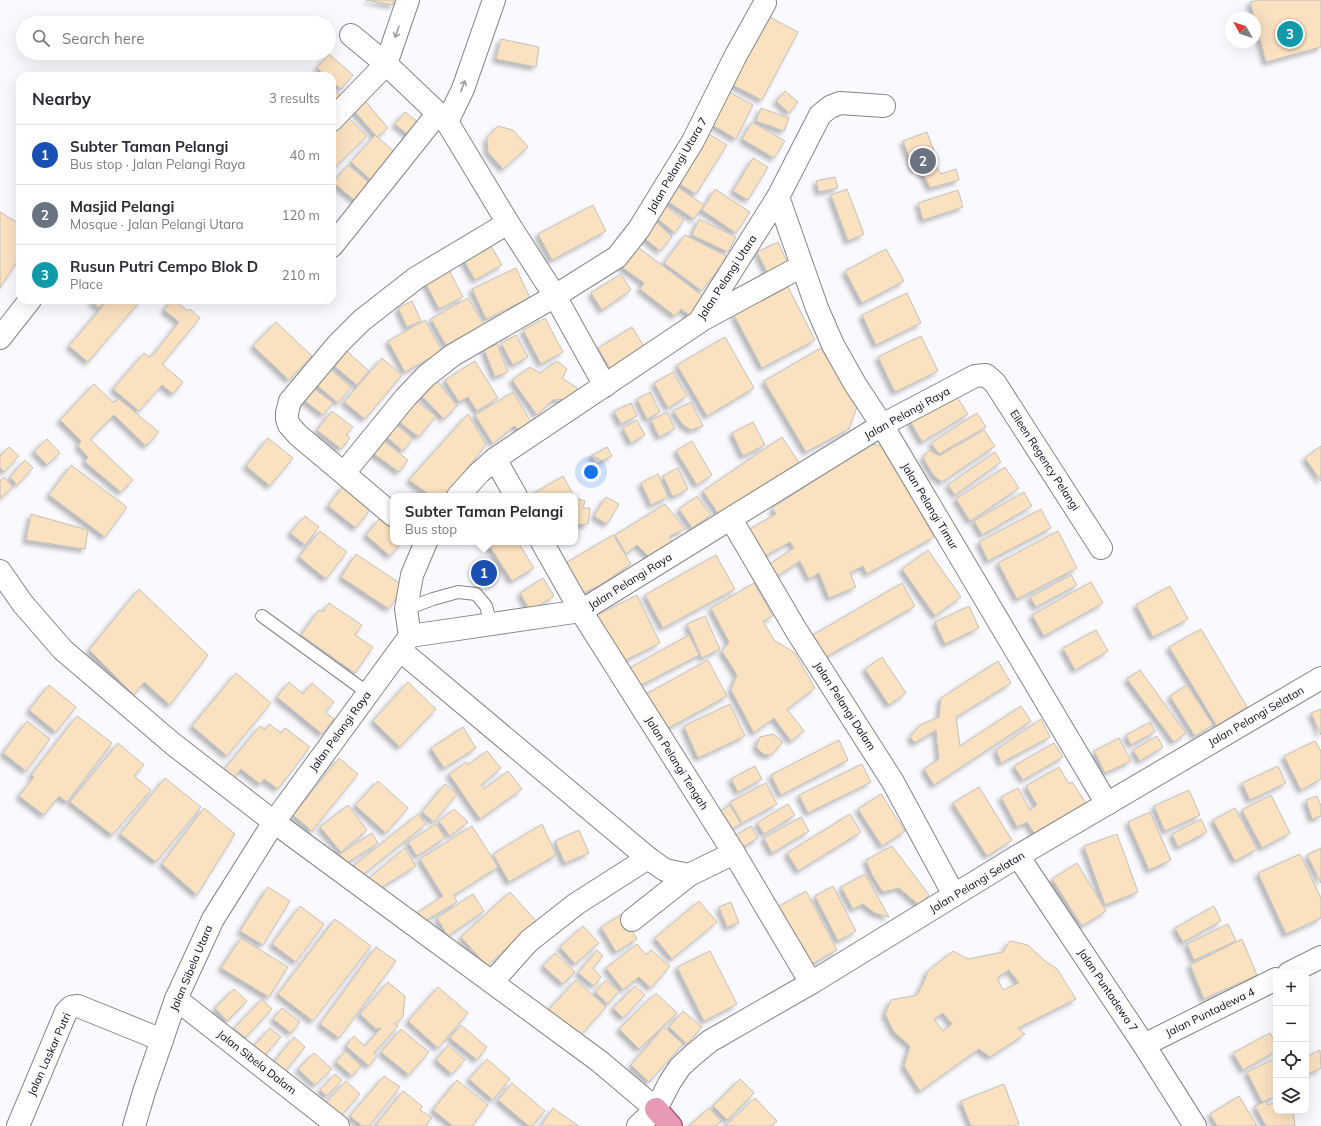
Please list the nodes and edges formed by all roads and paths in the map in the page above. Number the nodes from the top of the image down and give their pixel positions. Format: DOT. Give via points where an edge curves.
graph roads {
  1 [pos="408,0"];
  2 [pos="494,0"];
  3 [pos="765,3"];
  4 [pos="351,36"];
  5 [pos="386,64"];
  6 [pos="884,106"];
  7 [pos="336,116"];
  8 [pos="443,118"];
  9 [pos="778,197"];
  10 [pos="508,223"];
  11 [pos="336,241"];
  12 [pos="802,266"];
  13 [pos="555,296"];
  14 [pos="27,304"];
  15 [pos="699,322"];
  16 [pos="0,338"];
  17 [pos="986,375"];
  18 [pos="605,386"];
  19 [pos="882,425"];
  20 [pos="495,459"];
  21 [pos="344,473"];
  22 [pos="461,493"];
  23 [pos="514,493"];
  24 [pos="390,512"];
  25 [pos="731,519"];
  26 [pos="424,545"];
  27 [pos="544,545"];
  28 [pos="1101,548"];
  29 [pos="0,571"];
  30 [pos="406,609"];
  31 [pos="581,611"];
  32 [pos="262,616"];
  33 [pos="491,624"];
  34 [pos="405,643"];
  35 [pos="1321,678"];
  36 [pos="368,692"];
  37 [pos="1107,804"];
  38 [pos="274,822"];
  39 [pos="734,853"];
  40 [pos="1018,856"];
  41 [pos="648,858"];
  42 [pos="689,875"];
  43 [pos="954,895"];
  44 [pos="632,920"];
  45 [pos="1321,957"];
  46 [pos="1295,970"];
  47 [pos="1273,980"];
  48 [pos="492,982"];
  49 [pos="811,983"];
  50 [pos="176,999"];
  51 [pos="162,1040"];
  52 [pos="1144,1045"];
  53 [pos="656,1109"];
  54 [pos="18,1126"];
  55 [pos="134,1126"];
  56 [pos="338,1126"];
  57 [pos="638,1126"];
  58 [pos="671,1126"];
  59 [pos="1196,1126"];
  1 -- 5 [label="street, one-way"];
  8 -- 2 [label="street, one-way" via="463,89"];
  3 -- 13 [label="street, Jalan Pelangi Utara 7" via="693,141 639,229 617,257"];
  4 -- 5 [label="street"];
  5 -- 7 [label="street"];
  5 -- 8 [label="street"];
  6 -- 9 [label="street, Jalan Pelangi Utara" via="840,103 820,115"];
  8 -- 10 [label="street"];
  8 -- 11 [label="street"];
  9 -- 12 [label="street, Jalan Pelangi Timur"];
  9 -- 15 [label="street, Jalan Pelangi Utara"];
  10 -- 13 [label="street"];
  10 -- 21 [label="street" via="416,278 361,320 290,401 287,413 289,426"];
  12 -- 15 [label="street"];
  12 -- 19 [label="street, Jalan Pelangi Timur" via="833,345"];
  13 -- 18 [label="street"];
  13 -- 21 [label="street, Jalan Pelangi Utara 7" via="454,355 426,376"];
  14 -- 16 [label="street"];
  15 -- 18 [label="street, Jalan Pelangi Utara"];
  17 -- 19 [label="street, Jalan Pelangi Raya" via="975,376"];
  17 -- 28 [label="street, Eileen Regency Pelangi" via="995,383"];
  18 -- 20 [label="street, Jalan Pelangi Utara"];
  19 -- 25 [label="street, Jalan Pelangi Raya"];
  19 -- 37 [label="street, Jalan Pelangi Timur"];
  20 -- 22 [label="street, Jalan Pelangi Utara"];
  20 -- 23 [label="street"];
  21 -- 24 [label="street"];
  25 -- 31 [label="street, Jalan Pelangi Raya"];
  25 -- 43 [label="street, Jalan Pelangi Dalam" via="796,630 893,782"];
  26 -- 30 [label="street" via="412,575"];
  27 -- 31 [label="street, Jalan Pelangi Tengah"];
  29 -- 38 [label="street" via="23,604 63,650 173,744"];
  30 -- 33 [label="lane" via="458,592 476,594 486,606"];
  30 -- 34 [label="street"];
  31 -- 33 [label="street, Jalan Pelangi Raya"];
  31 -- 39 [label="street, Jalan Pelangi Tengah"];
  32 -- 36 [label="lane"];
  33 -- 34 [label="street, Jalan Pelangi Raya"];
  34 -- 36 [label="street, Jalan Pelangi Raya"];
  34 -- 41 [label="street"];
  35 -- 37 [label="street, Jalan Pelangi Selatan"];
  36 -- 38 [label="street, Jalan Pelangi Raya"];
  37 -- 40 [label="street, Jalan Pelangi Selatan"];
  38 -- 48 [label="street"];
  38 -- 50 [label="street, Jalan Sibela Utara" via="212,919"];
  39 -- 42 [label="street"];
  39 -- 49 [label="street, Jalan Pelangi Tengah"];
  40 -- 43 [label="street, Jalan Pelangi Selatan"];
  40 -- 52 [label="street, Jalan Puntadewa 7"];
  41 -- 42 [label="street" via="665,870"];
  41 -- 48 [label="street" via="576,904 535,937 506,964"];
  42 -- 44 [label="street"];
  43 -- 49 [label="street, Jalan Pelangi Selatan"];
  45 -- 46 [label="street"];
  47 -- 52 [label="street, Jalan Puntadewa 4"];
  48 -- 53 [label="street" via="599,1061"];
  49 -- 53 [label="street, Jalan Pelangi Selatan" via="710,1041 680,1067"];
  50 -- 51 [label="street, Jalan Sibela Utara"];
  50 -- 56 [label="street, Jalan Sibela Dalam"];
  51 -- 54 [label="street, Jalan Laskar Putri" via="78,1006 71,1007 66,1012"];
  51 -- 55 [label="street, Jalan Sibela Utara"];
  52 -- 59 [label="street, Jalan Puntadewa 7"];
  53 -- 57 [label="street, Jalan Pelangi Selatan"];
  53 -- 58 [label="main road"];
}
